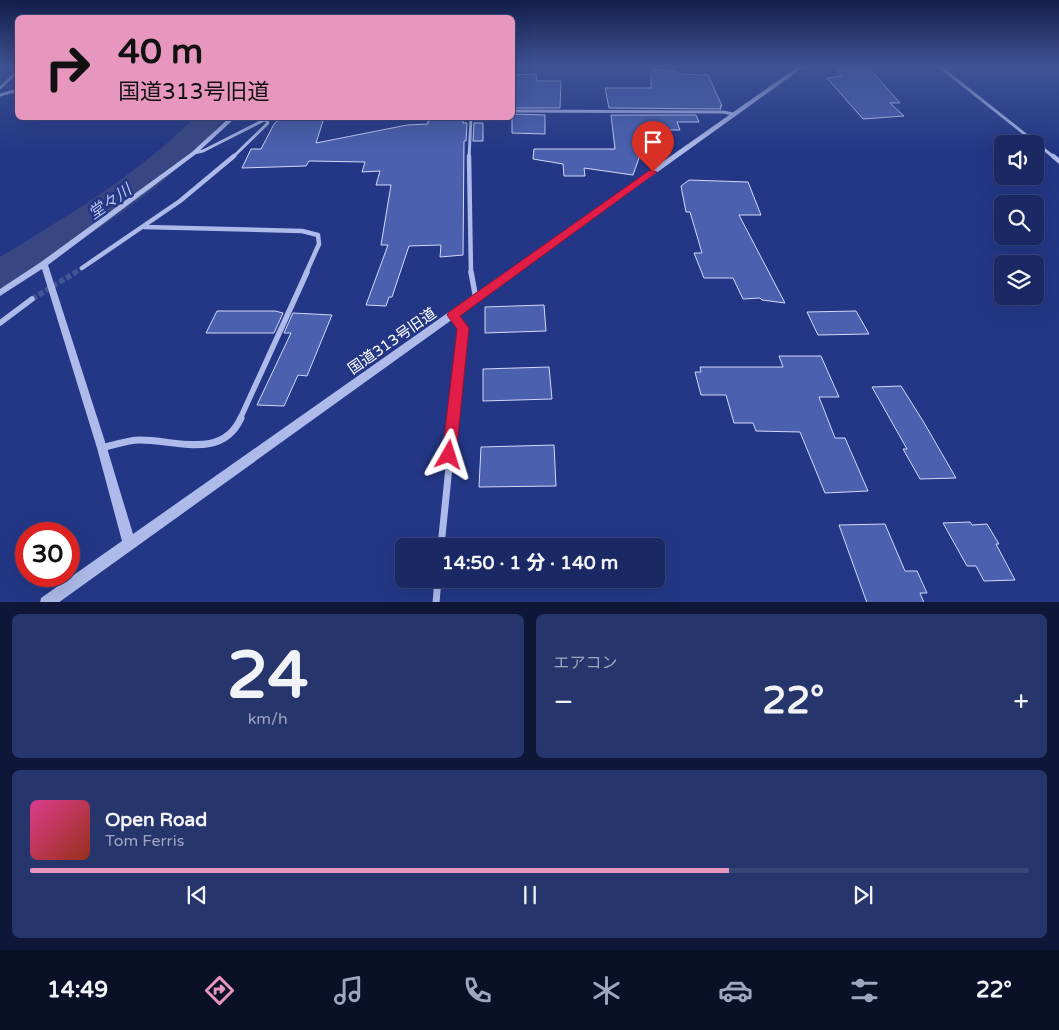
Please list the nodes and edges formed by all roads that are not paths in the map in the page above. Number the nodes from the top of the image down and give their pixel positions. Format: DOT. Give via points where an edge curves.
graph roads {
  1 [pos="762,94"];
  2 [pos="974,94"];
  3 [pos="515,112"];
  4 [pos="733,114"];
  5 [pos="230,120"];
  6 [pos="262,120"];
  7 [pos="267,120"];
  8 [pos="472,120"];
  9 [pos="194,153"];
  10 [pos="1059,161"];
  11 [pos="144,227"];
  12 [pos="44,264"];
  13 [pos="82,268"];
  14 [pos="0,293"];
  15 [pos="476,298"];
  16 [pos="32,299"];
  17 [pos="453,315"];
  18 [pos="0,323"];
  19 [pos="102,448"];
  20 [pos="442,538"];
  21 [pos="129,543"];
  22 [pos="437,588"];
  23 [pos="46,602"];
  24 [pos="436,602"];
  1 -- 4 [label="street, 国道313号旧道"];
  2 -- 10 [label="street"];
  3 -- 4 [label="street"];
  4 -- 15 [label="street, 国道313号旧道"];
  5 -- 9 [label="street"];
  6 -- 9 [label="street"];
  7 -- 11 [label="street" via="268,123 244,149"];
  8 -- 15 [label="street" via="469,143 471,276"];
  9 -- 12 [label="street"];
  11 -- 13 [label="street"];
  11 -- 19 [label="street" via="302,231 318,235 319,244 235,431 222,442 209,446 138,440"];
  12 -- 14 [label="street"];
  12 -- 19 [label="street"];
  15 -- 17 [label="street, 国道313号旧道"];
  16 -- 18 [label="street"];
  17 -- 20 [label="street" via="463,328"];
  17 -- 21 [label="street, 国道313号旧道"];
  19 -- 21 [label="street"];
  21 -- 23 [label="street, 国道313号旧道"];
  22 -- 24 [label="street"];
}
